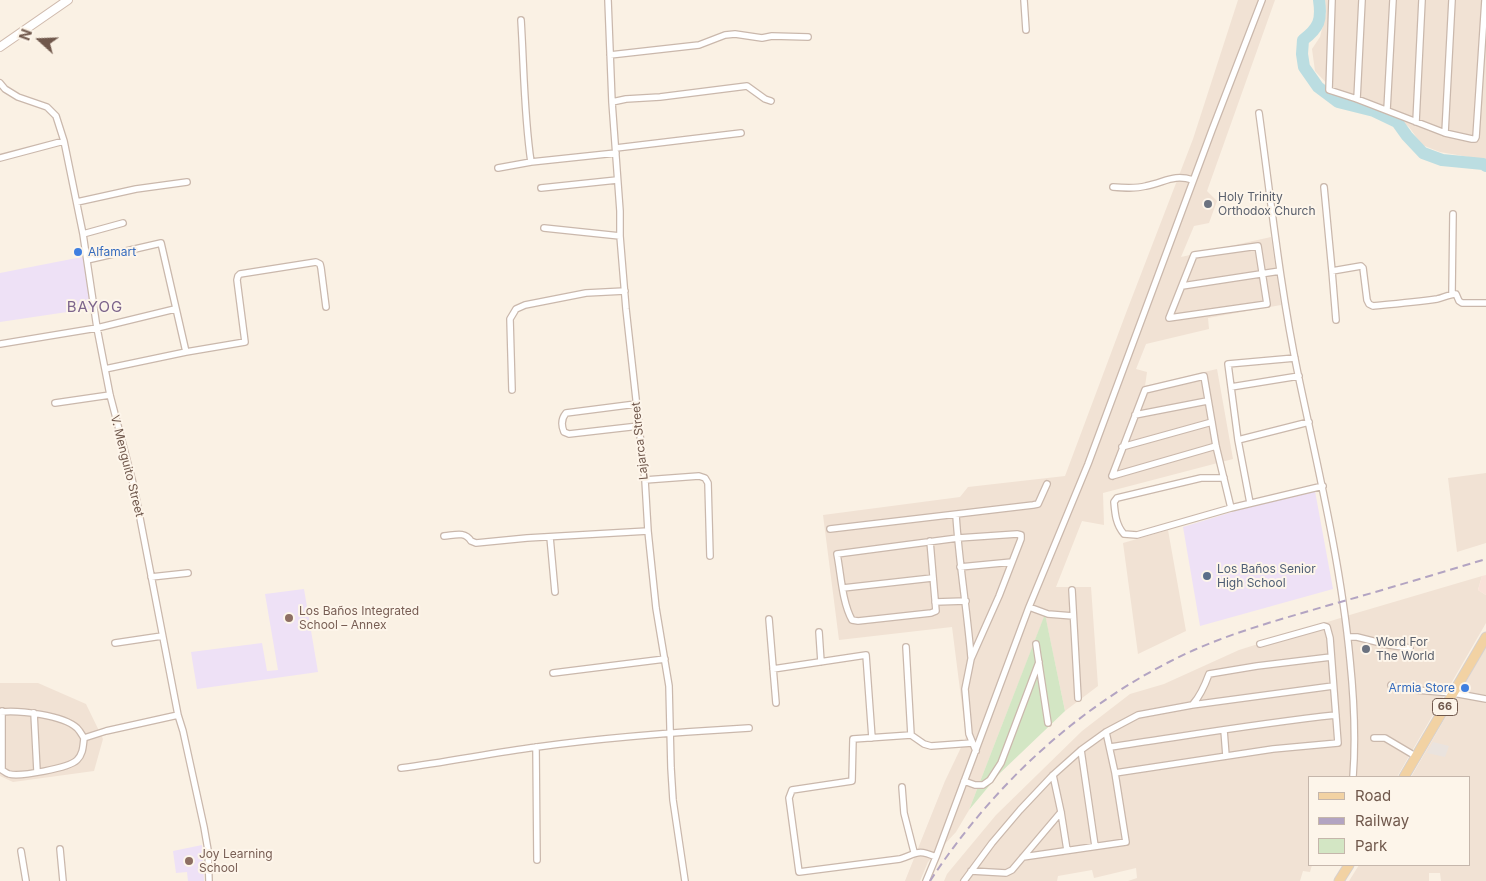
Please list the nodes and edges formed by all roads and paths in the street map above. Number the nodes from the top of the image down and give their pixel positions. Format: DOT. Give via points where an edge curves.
graph roads {
  1 [pos="68,0"];
  2 [pos="608,0"];
  3 [pos="1024,0"];
  4 [pos="1262,0"];
  5 [pos="1332,0"];
  6 [pos="1362,0"];
  7 [pos="1392,0"];
  8 [pos="1422,0"];
  9 [pos="1452,0"];
  10 [pos="1485,0"];
  11 [pos="521,20"];
  12 [pos="1026,30"];
  13 [pos="808,37"];
  14 [pos="0,47"];
  15 [pos="610,55"];
  16 [pos="0,83"];
  17 [pos="1358,99"];
  18 [pos="771,101"];
  19 [pos="612,102"];
  20 [pos="1387,110"];
  21 [pos="1259,113"];
  22 [pos="1416,122"];
  23 [pos="741,133"];
  24 [pos="1445,133"];
  25 [pos="64,141"];
  26 [pos="616,150"];
  27 [pos="0,158"];
  28 [pos="531,162"];
  29 [pos="498,168"];
  30 [pos="617,180"];
  31 [pos="1194,180"];
  32 [pos="188,182"];
  33 [pos="1114,187"];
  34 [pos="1324,187"];
  35 [pos="541,188"];
  36 [pos="76,202"];
  37 [pos="1452,214"];
  38 [pos="123,223"];
  39 [pos="544,228"];
  40 [pos="83,234"];
  41 [pos="620,236"];
  42 [pos="86,260"];
  43 [pos="1280,271"];
  44 [pos="1332,271"];
  45 [pos="1263,273"];
  46 [pos="1182,286"];
  47 [pos="624,291"];
  48 [pos="1452,294"];
  49 [pos="1486,303"];
  50 [pos="326,307"];
  51 [pos="175,309"];
  52 [pos="1336,320"];
  53 [pos="97,328"];
  54 [pos="0,344"];
  55 [pos="186,352"];
  56 [pos="1295,358"];
  57 [pos="105,369"];
  58 [pos="1299,376"];
  59 [pos="1231,387"];
  60 [pos="512,390"];
  61 [pos="110,394"];
  62 [pos="1207,401"];
  63 [pos="55,403"];
  64 [pos="636,404"];
  65 [pos="1135,415"];
  66 [pos="1212,422"];
  67 [pos="1309,422"];
  68 [pos="639,426"];
  69 [pos="1238,440"];
  70 [pos="1216,446"];
  71 [pos="1122,447"];
  72 [pos="1224,478"];
  73 [pos="645,480"];
  74 [pos="1046,484"];
  75 [pos="1323,486"];
  76 [pos="1250,503"];
  77 [pos="1231,508"];
  78 [pos="956,515"];
  79 [pos="830,529"];
  80 [pos="648,531"];
  81 [pos="444,536"];
  82 [pos="550,537"];
  83 [pos="958,538"];
  84 [pos="930,542"];
  85 [pos="710,556"];
  86 [pos="1012,562"];
  87 [pos="960,567"];
  88 [pos="188,573"];
  89 [pos="151,577"];
  90 [pos="932,578"];
  91 [pos="843,588"];
  92 [pos="1072,590"];
  93 [pos="555,592"];
  94 [pos="966,601"];
  95 [pos="935,602"];
  96 [pos="1029,607"];
  97 [pos="1073,616"];
  98 [pos="769,619"];
  99 [pos="819,632"];
  100 [pos="162,636"];
  101 [pos="1348,637"];
  102 [pos="1486,637"];
  103 [pos="115,644"];
  104 [pos="1036,644"];
  105 [pos="1260,644"];
  106 [pos="906,647"];
  107 [pos="1410,648"];
  108 [pos="1331,657"];
  109 [pos="665,659"];
  110 [pos="971,659"];
  111 [pos="821,662"];
  112 [pos="1039,662"];
  113 [pos="773,669"];
  114 [pos="553,673"];
  115 [pos="1391,685"];
  116 [pos="1333,686"];
  117 [pos="1454,693"];
  118 [pos="1078,698"];
  119 [pos="1486,699"];
  120 [pos="776,703"];
  121 [pos="1192,705"];
  122 [pos="1,712"];
  123 [pos="34,713"];
  124 [pos="178,715"];
  125 [pos="1336,715"];
  126 [pos="1048,722"];
  127 [pos="750,728"];
  128 [pos="1224,730"];
  129 [pos="670,732"];
  130 [pos="1106,732"];
  131 [pos="911,735"];
  132 [pos="84,738"];
  133 [pos="872,738"];
  134 [pos="1374,738"];
  135 [pos="972,743"];
  136 [pos="536,747"];
  137 [pos="1110,747"];
  138 [pos="1081,750"];
  139 [pos="976,751"];
  140 [pos="1226,756"];
  141 [pos="1417,756"];
  142 [pos="1,764"];
  143 [pos="402,768"];
  144 [pos="37,771"];
  145 [pos="1115,773"];
  146 [pos="1053,775"];
  147 [pos="1354,776"];
  148 [pos="1405,776"];
  149 [pos="964,781"];
  150 [pos="902,787"];
  151 [pos="1061,812"];
  152 [pos="1095,846"];
  153 [pos="60,849"];
  154 [pos="1068,850"];
  155 [pos="21,851"];
  156 [pos="914,852"];
  157 [pos="936,856"];
  158 [pos="1023,857"];
  159 [pos="537,860"];
  160 [pos="1348,866"];
  161 [pos="971,871"];
  162 [pos="26,881"];
  163 [pos="63,881"];
  164 [pos="208,881"];
  165 [pos="684,881"];
  166 [pos="926,881"];
  167 [pos="964,881"];
  168 [pos="1339,881"];
  1 -- 14 [label="street"];
  2 -- 15 [label="street, Lajarca Street"];
  3 -- 12 [label="street"];
  4 -- 31 [label="street"];
  5 -- 17 [label="street" via="1329,90"];
  6 -- 17 [label="street"];
  7 -- 20 [label="street"];
  8 -- 22 [label="street"];
  9 -- 24 [label="street"];
  10 -- 24 [label="street" via="1476,137 1472,140"];
  11 -- 28 [label="street" via="527,142"];
  13 -- 15 [label="street" via="762,38 735,34 699,45"];
  15 -- 19 [label="street, Lajarca Street"];
  16 -- 25 [label="street, V. Menguito Street" via="18,97 47,107 56,116"];
  17 -- 20 [label="street"];
  18 -- 19 [label="street" via="747,86"];
  19 -- 26 [label="street, Lajarca Street"];
  20 -- 22 [label="street"];
  21 -- 43 [label="street"];
  22 -- 24 [label="street"];
  23 -- 26 [label="street"];
  25 -- 27 [label="street"];
  25 -- 36 [label="street, V. Menguito Street"];
  26 -- 28 [label="street"];
  26 -- 30 [label="street, Lajarca Street"];
  28 -- 29 [label="street"];
  30 -- 35 [label="street"];
  30 -- 41 [label="street, Lajarca Street"];
  31 -- 33 [label="street" via="1179,177 1145,187"];
  31 -- 96 [label="street" via="1088,464"];
  32 -- 36 [label="street"];
  34 -- 44 [label="street"];
  36 -- 40 [label="street, V. Menguito Street"];
  37 -- 48 [label="street"];
  38 -- 40 [label="street"];
  39 -- 41 [label="street"];
  40 -- 42 [label="street, V. Menguito Street"];
  41 -- 47 [label="street, Lajarca Street"];
  42 -- 51 [label="street" via="161,243"];
  42 -- 53 [label="street, V. Menguito Street"];
  43 -- 45 [label="street"];
  43 -- 56 [label="street"];
  44 -- 48 [label="street" via="1361,266 1367,300 1373,306 1444,298"];
  44 -- 52 [label="street"];
  45 -- 46 [label="street"];
  45 -- 46 [label="street" via="1258,246 1194,256"];
  45 -- 46 [label="street" via="1267,304 1169,318"];
  47 -- 60 [label="street" via="555,298 516,309 510,319"];
  47 -- 64 [label="street, Lajarca Street"];
  48 -- 49 [label="street" via="1456,294 1462,303"];
  50 -- 55 [label="street" via="321,268 316,262 240,274 237,280 246,342"];
  51 -- 53 [label="street"];
  51 -- 55 [label="street"];
  53 -- 54 [label="street"];
  53 -- 57 [label="street, V. Menguito Street"];
  55 -- 57 [label="street"];
  56 -- 58 [label="street"];
  56 -- 59 [label="street" via="1228,364"];
  57 -- 61 [label="street, V. Menguito Street"];
  58 -- 59 [label="street"];
  58 -- 67 [label="street"];
  59 -- 69 [label="street"];
  61 -- 63 [label="street"];
  61 -- 89 [label="street, V. Menguito Street" via="134,487"];
  62 -- 65 [label="street"];
  62 -- 65 [label="street" via="1204,376 1145,390"];
  62 -- 66 [label="street"];
  64 -- 68 [label="street, Lajarca Street"];
  64 -- 68 [label="street" via="566,413 562,417 562,427 569,434"];
  65 -- 71 [label="street"];
  66 -- 70 [label="street"];
  66 -- 71 [label="street"];
  67 -- 69 [label="street"];
  67 -- 75 [label="street"];
  68 -- 73 [label="street, Lajarca Street"];
  69 -- 76 [label="street"];
  70 -- 71 [label="street" via="1112,476"];
  70 -- 72 [label="street"];
  72 -- 77 [label="street"];
  72 -- 77 [label="street" via="1200,478 1117,498 1114,502 1116,519 1124,534 1137,535"];
  73 -- 80 [label="street, Lajarca Street"];
  73 -- 85 [label="street" via="705,478 708,483"];
  74 -- 78 [label="street" via="1038,504"];
  75 -- 76 [label="street"];
  75 -- 101 [label="street"];
  76 -- 77 [label="street"];
  78 -- 79 [label="street"];
  78 -- 83 [label="street"];
  80 -- 82 [label="street"];
  80 -- 109 [label="street, Lajarca Street"];
  81 -- 82 [label="street" via="465,534 476,543"];
  82 -- 93 [label="street"];
  83 -- 84 [label="street"];
  83 -- 86 [label="street" via="1021,535"];
  83 -- 87 [label="street"];
  84 -- 90 [label="street"];
  84 -- 91 [label="street" via="837,554"];
  86 -- 87 [label="street"];
  86 -- 110 [label="street"];
  87 -- 94 [label="street"];
  88 -- 89 [label="street"];
  89 -- 100 [label="street, V. Menguito Street"];
  90 -- 91 [label="street"];
  90 -- 95 [label="street"];
  91 -- 95 [label="street" via="849,615 858,622 931,613 936,611"];
  92 -- 97 [label="street"];
  94 -- 95 [label="street"];
  94 -- 110 [label="street"];
  96 -- 97 [label="street" via="1048,614"];
  96 -- 139 [label="street"];
  97 -- 118 [label="street"];
  98 -- 113 [label="street"];
  99 -- 111 [label="street"];
  100 -- 103 [label="street"];
  100 -- 124 [label="street, V. Menguito Street"];
  101 -- 107 [label="street"];
  101 -- 147 [label="street" via="1355,730"];
  102 -- 117 [label="main road, 66"];
  104 -- 112 [label="street"];
  105 -- 108 [label="street" via="1324,626"];
  106 -- 131 [label="street"];
  108 -- 116 [label="street"];
  108 -- 121 [label="street" via="1209,674"];
  109 -- 114 [label="street"];
  109 -- 129 [label="street, Lajarca Street"];
  110 -- 135 [label="street" via="965,689"];
  111 -- 113 [label="street"];
  111 -- 133 [label="street" via="866,655"];
  112 -- 126 [label="street"];
  112 -- 149 [label="street" via="1001,763 983,785"];
  113 -- 120 [label="street"];
  115 -- 117 [label="street"];
  116 -- 121 [label="street"];
  116 -- 125 [label="street"];
  117 -- 119 [label="street"];
  117 -- 141 [label="main road, 66"];
  121 -- 130 [label="street" via="1138,715"];
  122 -- 123 [label="street"];
  122 -- 142 [label="street"];
  123 -- 132 [label="street" via="70,723"];
  123 -- 144 [label="street"];
  124 -- 132 [label="street"];
  124 -- 164 [label="street, V. Menguito Street" via="208,850"];
  125 -- 128 [label="street"];
  125 -- 140 [label="street" via="1338,743"];
  127 -- 129 [label="street"];
  128 -- 137 [label="street"];
  128 -- 140 [label="street"];
  129 -- 136 [label="street"];
  129 -- 165 [label="street, Lajarca Street" via="673,800"];
  130 -- 137 [label="street"];
  130 -- 138 [label="street"];
  131 -- 133 [label="street"];
  131 -- 135 [label="street" via="931,746"];
  132 -- 144 [label="street" via="82,754 74,763"];
  133 -- 156 [label="street" via="854,739 852,780 792,790 789,798 799,872 900,859"];
  134 -- 141 [label="street" via="1386,738"];
  135 -- 139 [label="street"];
  136 -- 143 [label="street"];
  136 -- 159 [label="street"];
  137 -- 145 [label="street"];
  138 -- 146 [label="street"];
  138 -- 152 [label="street"];
  139 -- 149 [label="street"];
  140 -- 145 [label="street"];
  141 -- 148 [label="main road, 66"];
  142 -- 144 [label="street" via="2,770 9,774"];
  145 -- 152 [label="street" via="1126,842"];
  146 -- 151 [label="street"];
  146 -- 161 [label="street"];
  149 -- 157 [label="street"];
  150 -- 156 [label="street" via="904,813"];
  151 -- 154 [label="street"];
  151 -- 158 [label="street"];
  152 -- 154 [label="street"];
  153 -- 163 [label="street"];
  154 -- 158 [label="street"];
  155 -- 162 [label="street"];
  156 -- 157 [label="street"];
  157 -- 166 [label="street"];
  158 -- 161 [label="street" via="1006,873"];
  160 -- 168 [label="main road"];
  161 -- 167 [label="street"];
}
